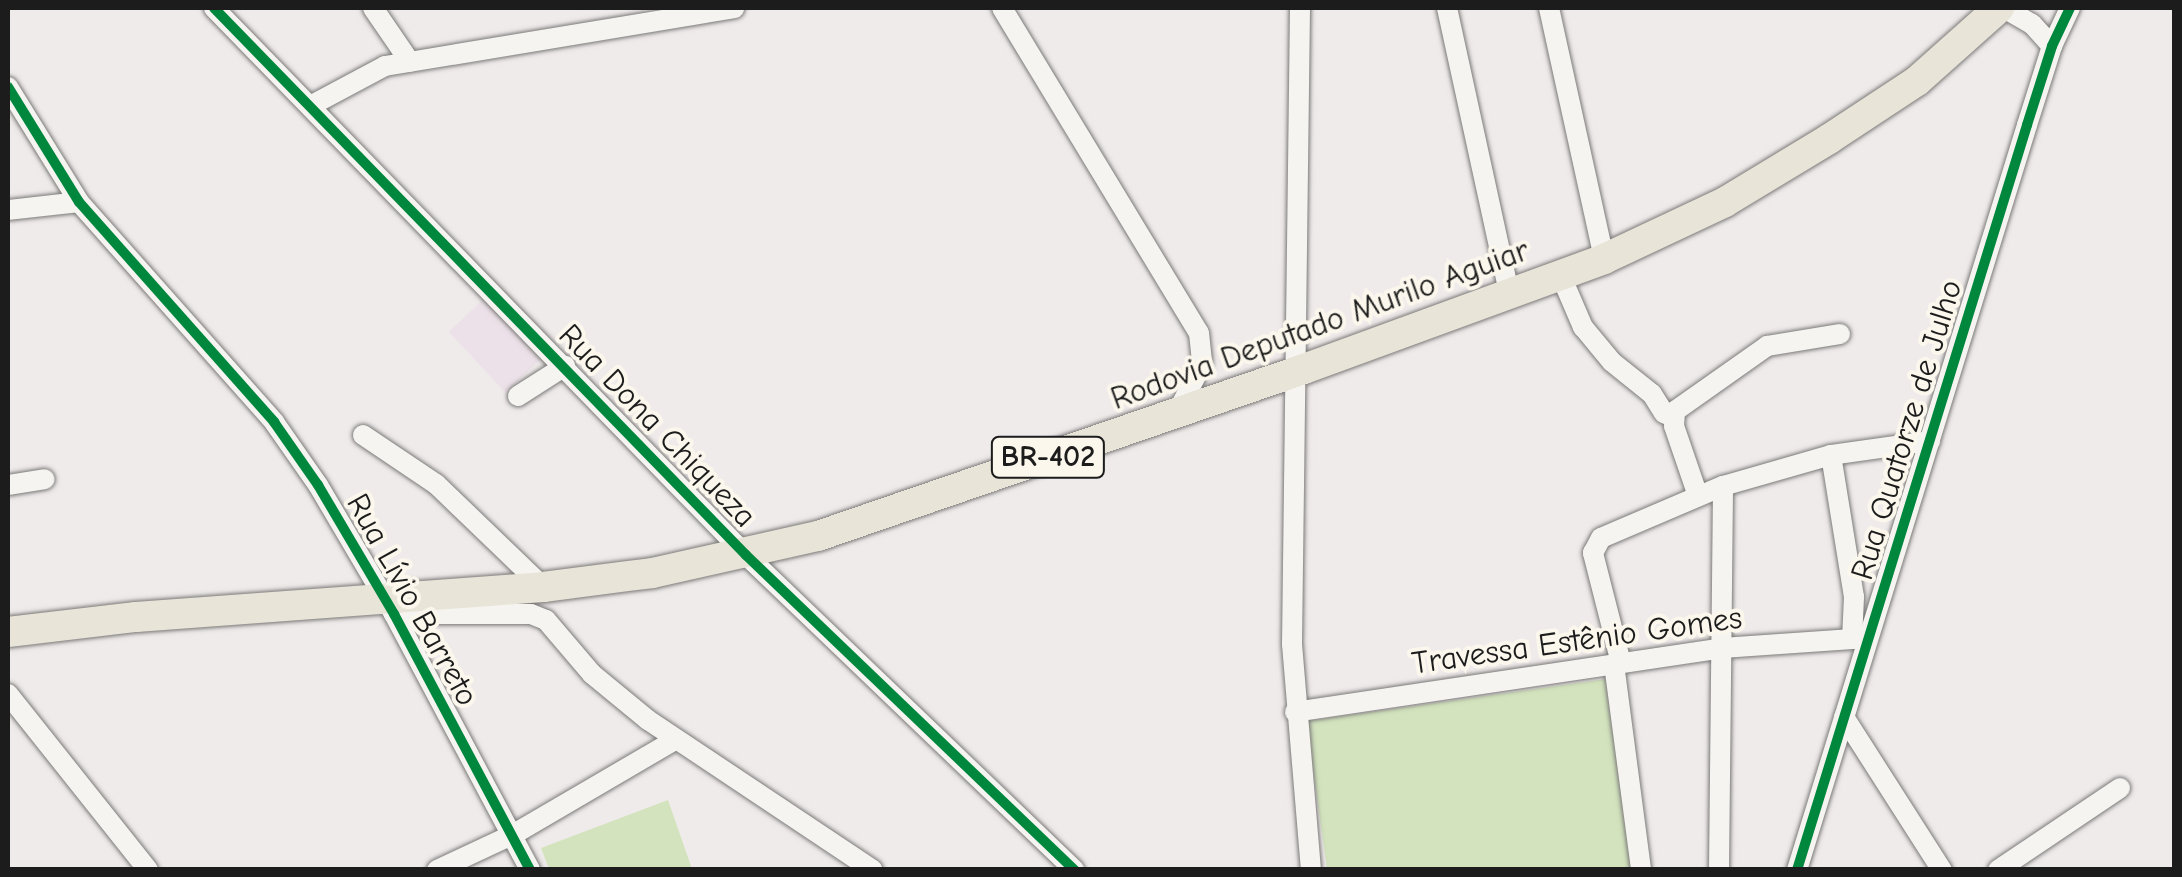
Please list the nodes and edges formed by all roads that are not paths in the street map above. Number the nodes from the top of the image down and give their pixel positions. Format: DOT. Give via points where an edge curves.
graph roads {
  1 [pos="214,8"];
  2 [pos="373,8"];
  3 [pos="734,8"];
  4 [pos="1002,8"];
  5 [pos="1300,8"];
  6 [pos="1314,8"];
  7 [pos="1447,8"];
  8 [pos="1549,8"];
  9 [pos="2002,8"];
  10 [pos="2070,8"];
  11 [pos="2052,46"];
  12 [pos="410,62"];
  13 [pos="8,87"];
  14 [pos="310,106"];
  15 [pos="1304,150"];
  16 [pos="79,202"];
  17 [pos="8,210"];
  18 [pos="1604,260"];
  19 [pos="1561,276"];
  20 [pos="1510,296"];
  21 [pos="1840,334"];
  22 [pos="566,366"];
  23 [pos="1299,376"];
  24 [pos="518,396"];
  25 [pos="1177,413"];
  26 [pos="1673,418"];
  27 [pos="363,435"];
  28 [pos="1930,441"];
  29 [pos="1831,455"];
  30 [pos="45,480"];
  31 [pos="8,486"];
  32 [pos="1724,486"];
  33 [pos="1698,496"];
  34 [pos="746,555"];
  35 [pos="543,587"];
  36 [pos="389,606"];
  37 [pos="8,632"];
  38 [pos="1860,639"];
  39 [pos="1721,648"];
  40 [pos="1618,664"];
  41 [pos="8,694"];
  42 [pos="1295,712"];
  43 [pos="1844,717"];
  44 [pos="675,740"];
  45 [pos="2120,788"];
  46 [pos="514,834"];
  47 [pos="1065,865"];
  48 [pos="148,870"];
  49 [pos="437,870"];
  50 [pos="530,870"];
  51 [pos="872,870"];
  52 [pos="1311,870"];
  53 [pos="1641,870"];
  54 [pos="1719,870"];
  55 [pos="1797,870"];
  56 [pos="1942,870"];
  57 [pos="1998,870"];
  1 -- 14 [label="street, Rua Dona Chiqueza"];
  2 -- 12 [label="street"];
  3 -- 12 [label="street"];
  4 -- 25 [label="street" via="1200,333 1202,364"];
  5 -- 15 [label="street"];
  6 -- 15 [label="street"];
  7 -- 20 [label="street"];
  8 -- 18 [label="street"];
  9 -- 11 [label="street" via="2032,24"];
  9 -- 18 [label="highway, Rodovia Deputado Murilo Aguiar / BR-402" via="1917,81 1828,139 1725,202"];
  10 -- 11 [label="street, Rua Quatorze de Julho"];
  11 -- 28 [label="street, Rua Quatorze de Julho"];
  12 -- 14 [label="street" via="385,66"];
  13 -- 16 [label="street, Rua Lívio Barreto"];
  14 -- 22 [label="street, Rua Dona Chiqueza"];
  15 -- 23 [label="street"];
  16 -- 17 [label="street"];
  16 -- 36 [label="street, Rua Lívio Barreto" via="274,422"];
  18 -- 19 [label="highway, Rodovia Deputado Murilo Aguiar / BR-402"];
  19 -- 20 [label="highway, Rodovia Deputado Murilo Aguiar / BR-402"];
  19 -- 26 [label="street" via="1583,328"];
  20 -- 23 [label="highway, Rodovia Deputado Murilo Aguiar / BR-402"];
  21 -- 26 [label="street" via="1767,346 1684,403"];
  22 -- 24 [label="street"];
  22 -- 34 [label="street, Rua Dona Chiqueza"];
  23 -- 25 [label="highway, Rodovia Deputado Murilo Aguiar / BR-402"];
  23 -- 42 [label="street"];
  25 -- 34 [label="highway, Rodovia Deputado Murilo Aguiar / BR-402"];
  26 -- 33 [label="street"];
  27 -- 35 [label="street" via="436,484"];
  28 -- 29 [label="street"];
  28 -- 38 [label="street, Rua Quatorze de Julho"];
  29 -- 32 [label="street"];
  29 -- 38 [label="street"];
  30 -- 31 [label="street"];
  32 -- 33 [label="street"];
  32 -- 39 [label="street"];
  33 -- 40 [label="street" via="1594,546"];
  34 -- 35 [label="highway, Rodovia Deputado Murilo Aguiar / BR-402"];
  34 -- 47 [label="street, Rua Dona Chiqueza"];
  35 -- 36 [label="highway, Rodovia Deputado Murilo Aguiar / BR-402"];
  36 -- 37 [label="highway, Rodovia Deputado Murilo Aguiar / BR-402"];
  36 -- 44 [label="street" via="538,616 602,684"];
  36 -- 46 [label="street, Rua Lívio Barreto"];
  38 -- 39 [label="street, Travessa Estênio Gomes"];
  38 -- 43 [label="street, Rua Quatorze de Julho"];
  39 -- 40 [label="street, Travessa Estênio Gomes"];
  39 -- 54 [label="street"];
  40 -- 42 [label="street, Travessa Estênio Gomes"];
  40 -- 53 [label="street"];
  41 -- 48 [label="street"];
  42 -- 52 [label="street"];
  43 -- 55 [label="street, Rua Quatorze de Julho"];
  43 -- 56 [label="street"];
  44 -- 46 [label="street"];
  44 -- 51 [label="street"];
  45 -- 57 [label="street"];
  46 -- 49 [label="street"];
  46 -- 50 [label="street, Rua Lívio Barreto"];
}
